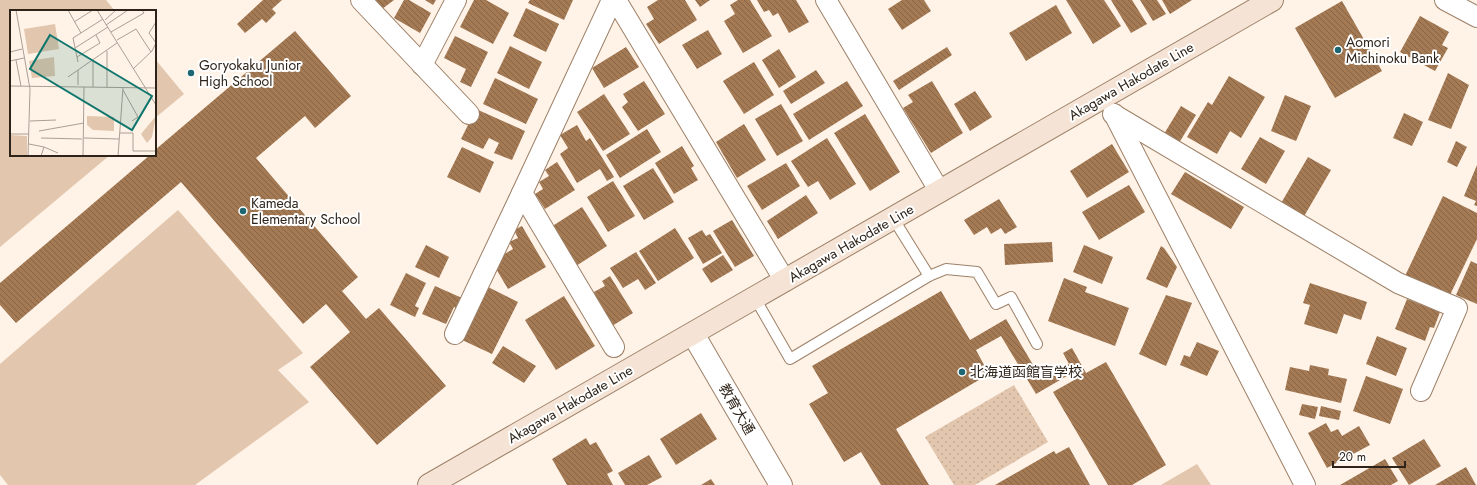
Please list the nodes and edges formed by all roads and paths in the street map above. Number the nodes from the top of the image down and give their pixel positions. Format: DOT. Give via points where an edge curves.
graph roads {
  1 [pos="361,0"];
  2 [pos="456,0"];
  3 [pos="612,0"];
  4 [pos="616,0"];
  5 [pos="826,0"];
  6 [pos="1272,0"];
  7 [pos="1446,0"];
  8 [pos="1477,17"];
  9 [pos="422,65"];
  10 [pos="1109,105"];
  11 [pos="469,114"];
  12 [pos="940,192"];
  13 [pos="522,193"];
  14 [pos="893,218"];
  15 [pos="928,276"];
  16 [pos="785,281"];
  17 [pos="755,298"];
  18 [pos="454,334"];
  19 [pos="693,334"];
  20 [pos="1037,344"];
  21 [pos="614,347"];
  22 [pos="1421,391"];
  23 [pos="429,485"];
  24 [pos="781,485"];
  25 [pos="1305,485"];
  1 -- 9 [label="street"];
  2 -- 9 [label="street"];
  3 -- 13 [label="street"];
  4 -- 16 [label="street"];
  5 -- 12 [label="street"];
  6 -- 10 [label="main road, Akagawa Hakodate Line"];
  7 -- 8 [label="street"];
  9 -- 11 [label="street"];
  10 -- 12 [label="main road, Akagawa Hakodate Line"];
  10 -- 22 [label="street" via="1398,283 1457,308"];
  10 -- 25 [label="street"];
  12 -- 14 [label="main road, Akagawa Hakodate Line"];
  13 -- 18 [label="street"];
  13 -- 21 [label="street"];
  14 -- 15 [label="lane"];
  14 -- 16 [label="main road, Akagawa Hakodate Line"];
  15 -- 17 [label="lane" via="790,359"];
  15 -- 20 [label="lane" via="946,269 977,272 996,304 1011,297"];
  16 -- 17 [label="main road, Akagawa Hakodate Line"];
  17 -- 19 [label="main road, Akagawa Hakodate Line"];
  19 -- 23 [label="main road, Akagawa Hakodate Line"];
  19 -- 24 [label="street, 教育大通"];
}
